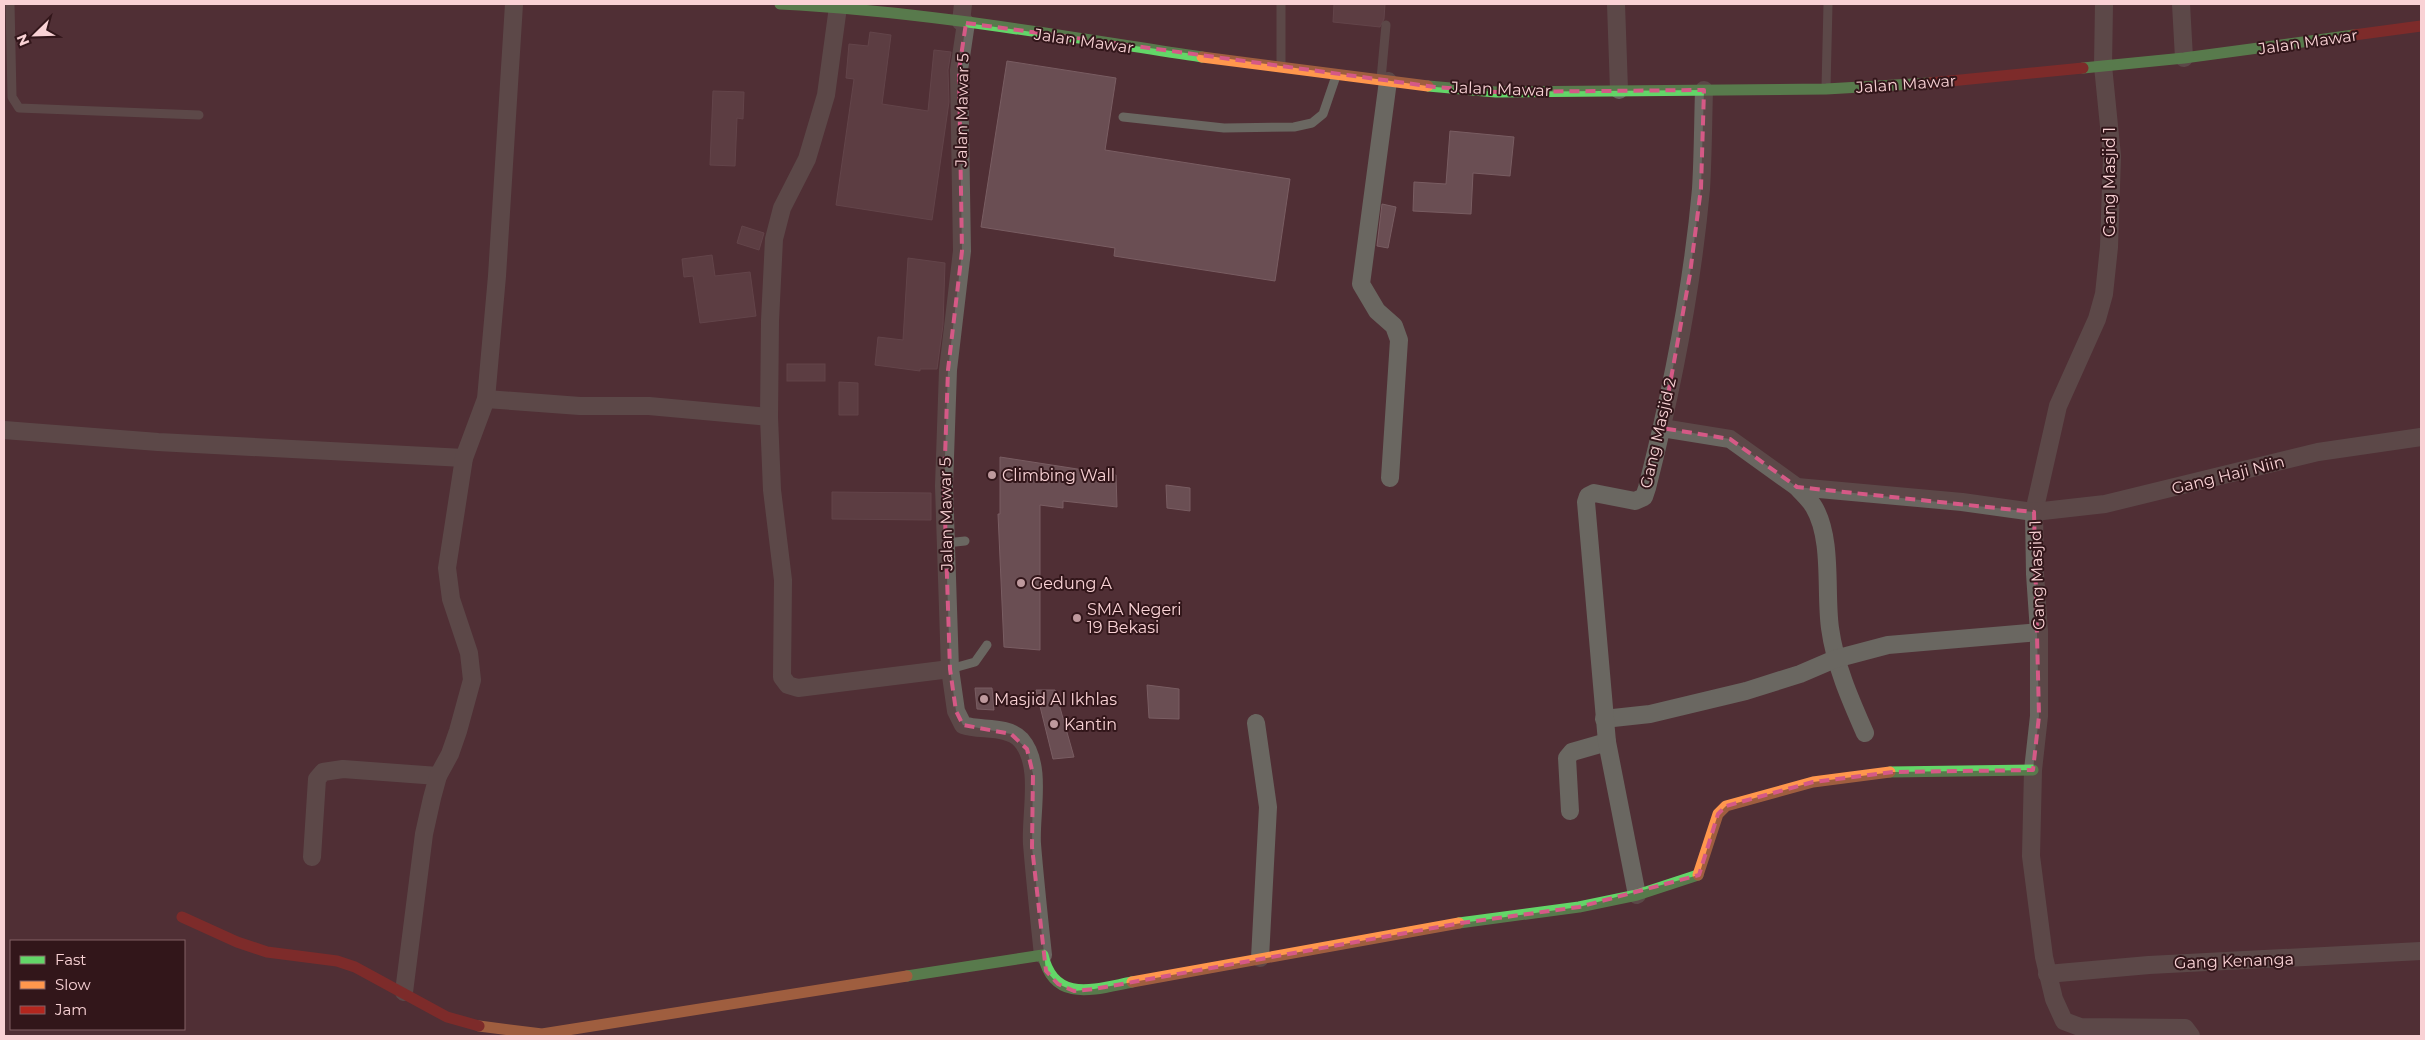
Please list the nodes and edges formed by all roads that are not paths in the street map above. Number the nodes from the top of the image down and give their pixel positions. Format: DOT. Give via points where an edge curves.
graph roads {
  1 [pos="10,4"];
  2 [pos="514,4"];
  3 [pos="780,4"];
  4 [pos="963,4"];
  5 [pos="1281,4"];
  6 [pos="1616,4"];
  7 [pos="1828,4"];
  8 [pos="2104,4"];
  9 [pos="2181,4"];
  10 [pos="838,7"];
  11 [pos="964,23"];
  12 [pos="1386,25"];
  13 [pos="2421,26"];
  14 [pos="2184,58"];
  15 [pos="2104,66"];
  16 [pos="1281,68"];
  17 [pos="1337,74"];
  18 [pos="1384,81"];
  19 [pos="1826,89"];
  20 [pos="1620,90"];
  21 [pos="1704,90"];
  22 [pos="199,115"];
  23 [pos="1123,117"];
  24 [pos="486,399"];
  25 [pos="769,417"];
  26 [pos="1662,428"];
  27 [pos="4,430"];
  28 [pos="2421,437"];
  29 [pos="464,458"];
  30 [pos="1390,478"];
  31 [pos="1797,487"];
  32 [pos="2034,512"];
  33 [pos="965,541"];
  34 [pos="946,543"];
  35 [pos="2039,632"];
  36 [pos="986,645"];
  37 [pos="1835,659"];
  38 [pos="950,669"];
  39 [pos="1604,719"];
  40 [pos="1256,724"];
  41 [pos="1865,733"];
  42 [pos="1607,742"];
  43 [pos="2033,770"];
  44 [pos="438,776"];
  45 [pos="1570,811"];
  46 [pos="312,857"];
  47 [pos="1637,895"];
  48 [pos="182,917"];
  49 [pos="2421,951"];
  50 [pos="1043,955"];
  51 [pos="1260,958"];
  52 [pos="2047,974"];
  53 [pos="404,992"];
  54 [pos="2191,1036"];
  1 -- 22 [label="lane" via="12,97 19,108"];
  2 -- 24 [label="street"];
  3 -- 10 [label="street, Jalan Mawar"];
  4 -- 11 [label="street, Jalan Mawar 5"];
  5 -- 16 [label="lane"];
  6 -- 20 [label="street"];
  7 -- 19 [label="lane"];
  8 -- 15 [label="street, Gang Masjid 1"];
  9 -- 14 [label="street"];
  10 -- 11 [label="street, Jalan Mawar"];
  10 -- 25 [label="street" via="826,95 807,159 782,208 774,239"];
  11 -- 16 [label="street, Jalan Mawar"];
  11 -- 34 [label="street, Jalan Mawar 5" via="959,70 963,222 948,370 944,486"];
  12 -- 18 [label="lane"];
  13 -- 14 [label="street, Jalan Mawar"];
  14 -- 15 [label="street, Jalan Mawar"];
  15 -- 19 [label="street, Jalan Mawar" via="1929,83"];
  15 -- 32 [label="street, Gang Masjid 1" via="2112,156 2104,294 2097,318 2058,406"];
  16 -- 17 [label="street, Jalan Mawar"];
  17 -- 18 [label="street, Jalan Mawar"];
  17 -- 23 [label="lane" via="1323,114 1312,124 1224,128"];
  18 -- 20 [label="street, Jalan Mawar" via="1496,92"];
  18 -- 30 [label="street" via="1361,284 1377,311 1394,326 1400,340"];
  19 -- 21 [label="street, Jalan Mawar"];
  20 -- 21 [label="street, Jalan Mawar"];
  21 -- 26 [label="street, Gang Masjid 2" via="1701,188"];
  24 -- 25 [label="street" via="580,406 649,406"];
  24 -- 29 [label="street"];
  25 -- 38 [label="street" via="772,490 783,580 784,682 798,688"];
  26 -- 31 [label="street" via="1730,439"];
  26 -- 39 [label="street, Gang Masjid 2" via="1644,497 1636,501 1594,493 1586,502"];
  27 -- 29 [label="street" via="158,442"];
  28 -- 32 [label="street, Gang Haji Niin" via="2318,452 2148,496"];
  29 -- 44 [label="street" via="447,568 451,599 469,653 472,680 450,754"];
  31 -- 32 [label="street, Gang Haji Niin"];
  31 -- 37 [label="street" via="1814,508 1821,528 1829,628"];
  32 -- 35 [label="street, Gang Masjid 1"];
  33 -- 34 [label="lane"];
  34 -- 38 [label="street, Jalan Mawar 5"];
  35 -- 37 [label="street" via="1888,645"];
  35 -- 43 [label="street, Gang Masjid 1" via="2039,716"];
  36 -- 38 [label="lane" via="975,662"];
  37 -- 39 [label="street" via="1800,674 1746,690 1650,714"];
  37 -- 41 [label="street"];
  38 -- 50 [label="street, Jalan Mawar 5" via="956,711 963,725 1011,734 1020,739 1027,749 1033,774 1032,842"];
  39 -- 42 [label="street, Gang Masjid 2"];
  40 -- 51 [label="street" via="1268,807"];
  42 -- 45 [label="street" via="1572,752 1567,758"];
  42 -- 47 [label="street, Gang Masjid 2"];
  43 -- 47 [label="street" via="1893,772 1814,782 1726,806 1718,814 1699,875"];
  43 -- 52 [label="street, Gang Masjid 1" via="2031,856"];
  44 -- 46 [label="street" via="343,769 323,772 317,779"];
  44 -- 53 [label="street" via="424,834"];
  47 -- 51 [label="street"];
  48 -- 53 [label="street" via="267,952 346,964"];
  49 -- 52 [label="street, Gang Kenanga" via="2149,965"];
  50 -- 51 [label="street" via="1046,971 1058,984 1074,991"];
  50 -- 53 [label="street" via="542,1034 489,1029 447,1017"];
  52 -- 54 [label="street, Gang Masjid 1" via="2058,1009 2069,1024 2080,1027 2176,1027 2186,1028"];
}
